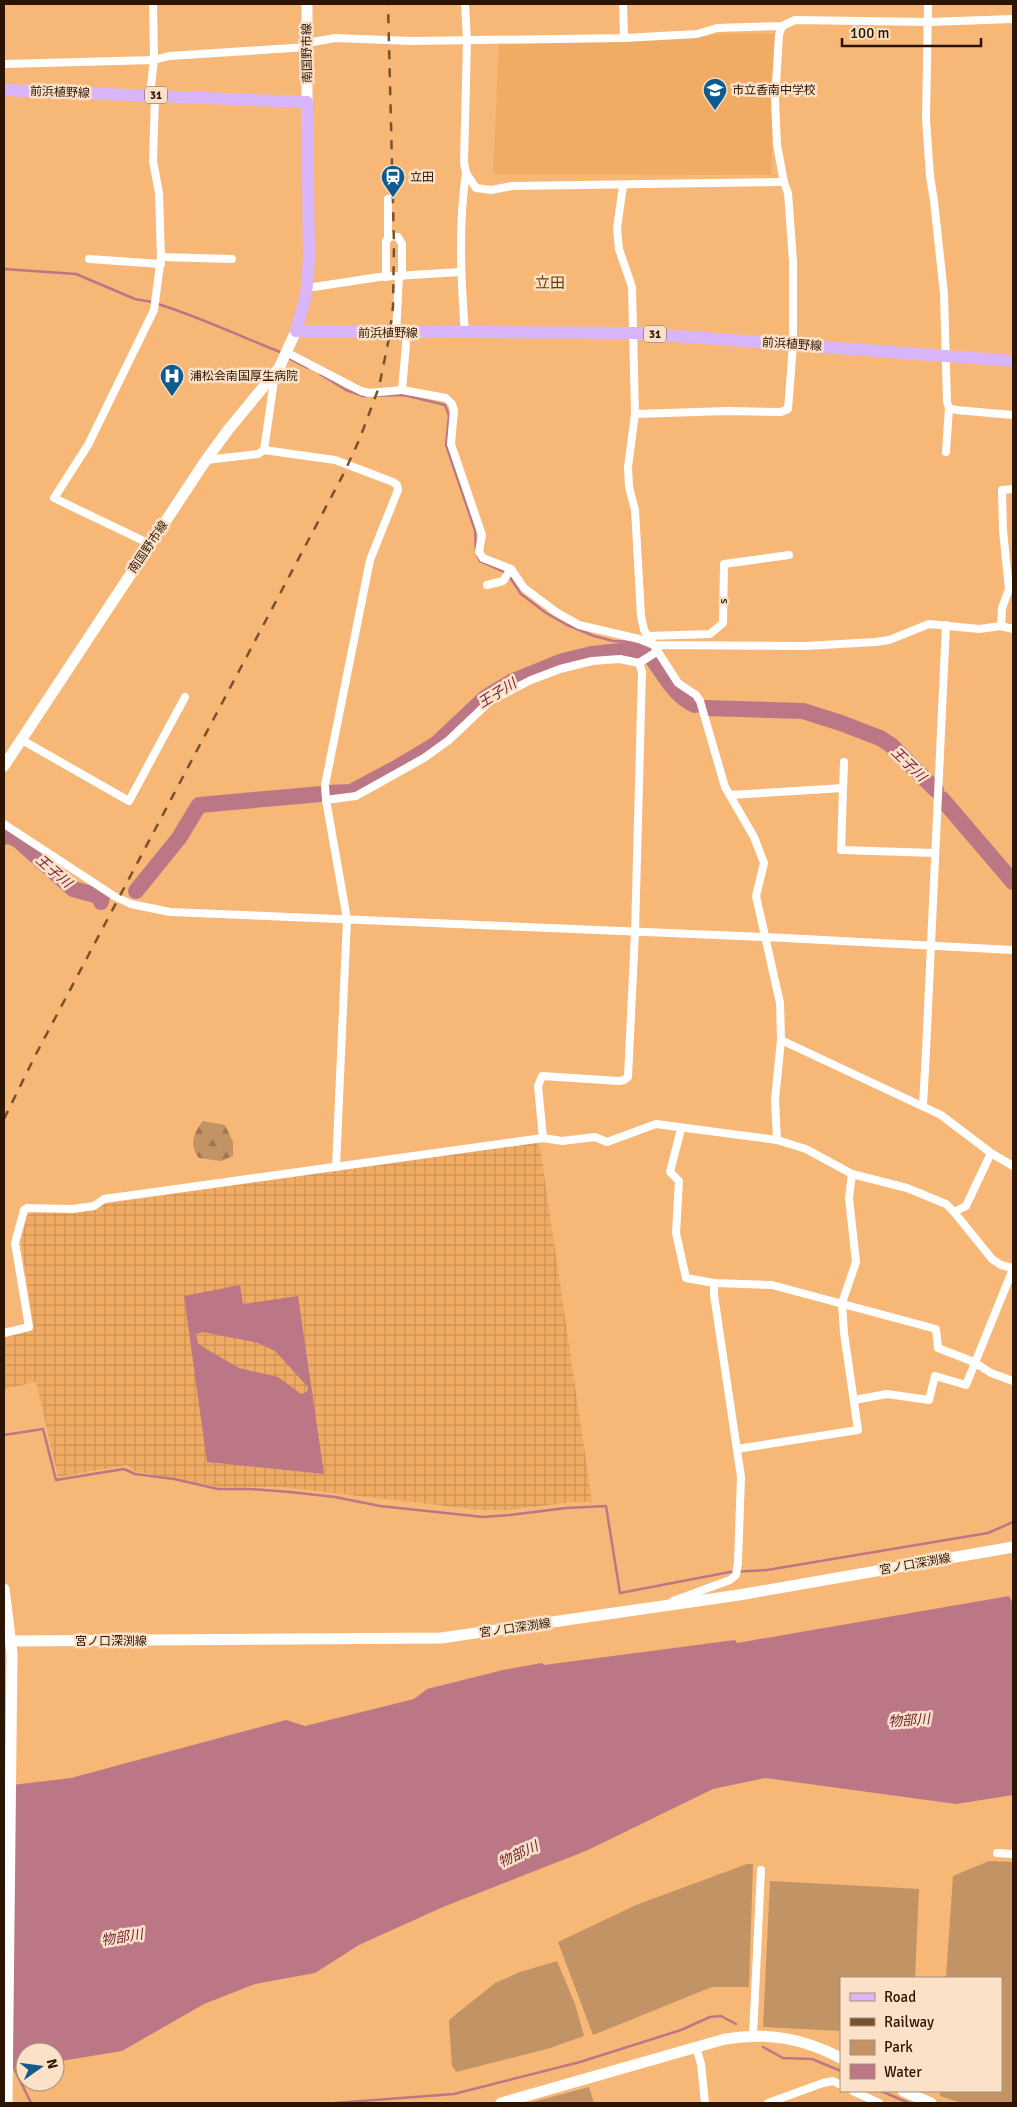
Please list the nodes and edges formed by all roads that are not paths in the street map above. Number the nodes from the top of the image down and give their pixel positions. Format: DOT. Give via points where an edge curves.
graph roads {
  1 [pos="154,4"];
  2 [pos="306,4"];
  3 [pos="465,4"];
  4 [pos="623,4"];
  5 [pos="928,4"];
  6 [pos="1013,19"];
  7 [pos="929,22"];
  8 [pos="782,26"];
  9 [pos="624,38"];
  10 [pos="467,40"];
  11 [pos="307,45"];
  12 [pos="4,55"];
  13 [pos="154,60"];
  14 [pos="4,64"];
  15 [pos="4,90"];
  16 [pos="152,95"];
  17 [pos="307,102"];
  18 [pos="466,173"];
  19 [pos="784,182"];
  20 [pos="623,186"];
  21 [pos="388,199"];
  22 [pos="388,238"];
  23 [pos="89,259"];
  24 [pos="232,259"];
  25 [pos="161,261"];
  26 [pos="460,272"];
  27 [pos="400,276"];
  28 [pos="386,277"];
  29 [pos="307,288"];
  30 [pos="296,331"];
  31 [pos="401,333"];
  32 [pos="465,333"];
  33 [pos="634,333"];
  34 [pos="794,344"];
  35 [pos="286,352"];
  36 [pos="946,356"];
  37 [pos="1013,361"];
  38 [pos="276,372"];
  39 [pos="402,390"];
  40 [pos="949,408"];
  41 [pos="635,414"];
  42 [pos="1013,415"];
  43 [pos="264,450"];
  44 [pos="946,452"];
  45 [pos="206,460"];
  46 [pos="1013,489"];
  47 [pos="150,544"];
  48 [pos="789,555"];
  49 [pos="511,569"];
  50 [pos="487,585"];
  51 [pos="946,625"];
  52 [pos="1001,626"];
  53 [pos="1013,629"];
  54 [pos="647,636"];
  55 [pos="656,648"];
  56 [pos="639,663"];
  57 [pos="185,698"];
  58 [pos="22,740"];
  59 [pos="844,762"];
  60 [pos="4,766"];
  61 [pos="843,788"];
  62 [pos="730,795"];
  63 [pos="326,800"];
  64 [pos="4,824"];
  65 [pos="934,853"];
  66 [pos="347,919"];
  67 [pos="635,932"];
  68 [pos="766,937"];
  69 [pos="932,946"];
  70 [pos="1013,950"];
  71 [pos="781,1040"];
  72 [pos="923,1106"];
  73 [pos="681,1129"];
  74 [pos="543,1138"];
  75 [pos="777,1140"];
  76 [pos="991,1153"];
  77 [pos="1013,1166"];
  78 [pos="336,1167"];
  79 [pos="852,1174"];
  80 [pos="954,1212"];
  81 [pos="1013,1269"];
  82 [pos="714,1283"];
  83 [pos="842,1303"];
  84 [pos="4,1333"];
  85 [pos="974,1362"];
  86 [pos="1013,1381"];
  87 [pos="854,1400"];
  88 [pos="737,1449"];
  89 [pos="1013,1547"];
  90 [pos="4,1589"];
  91 [pos="660,1606"];
  92 [pos="7,1642"];
  93 [pos="997,1853"];
  94 [pos="1013,1854"];
  95 [pos="761,1870"];
  96 [pos="753,2036"];
  97 [pos="696,2047"];
  98 [pos="840,2057"];
  99 [pos="840,2084"];
  100 [pos="855,2092"];
  101 [pos="905,2092"];
  102 [pos="7,2103"];
  103 [pos="502,2103"];
  104 [pos="705,2103"];
  105 [pos="768,2103"];
  106 [pos="879,2103"];
  107 [pos="931,2103"];
  1 -- 13 [label="street"];
  2 -- 11 [label="main road, 南国野市線"];
  3 -- 10 [label="street"];
  4 -- 9 [label="street"];
  5 -- 7 [label="street"];
  6 -- 7 [label="street"];
  7 -- 8 [label="street" via="795,20"];
  7 -- 36 [label="street" via="926,119 944,294"];
  8 -- 9 [label="street" via="717,28 697,34"];
  8 -- 19 [label="street" via="775,100 776,145"];
  9 -- 10 [label="street"];
  10 -- 11 [label="street" via="335,38"];
  10 -- 18 [label="street"];
  11 -- 13 [label="street"];
  11 -- 17 [label="main road, 南国野市線"];
  12 -- 14 [label="street"];
  13 -- 14 [label="street"];
  13 -- 16 [label="street"];
  15 -- 16 [label="main road, 前浜植野線 / 31"];
  16 -- 17 [label="main road, 前浜植野線 / 31"];
  16 -- 25 [label="street" via="153,161 159,193"];
  17 -- 29 [label="main road"];
  18 -- 20 [label="street" via="471,183 482,190 512,186"];
  18 -- 26 [label="street"];
  19 -- 20 [label="street"];
  19 -- 34 [label="street" via="788,193 793,261"];
  20 -- 33 [label="street" via="617,228 619,249 632,287"];
  21 -- 22 [label="street"];
  22 -- 27 [label="street" via="398,237 401,240"];
  22 -- 28 [label="street"];
  23 -- 25 [label="street"];
  24 -- 25 [label="street"];
  25 -- 47 [label="street" via="154,310 88,445 54,498"];
  26 -- 27 [label="street"];
  26 -- 32 [label="street"];
  27 -- 28 [label="street"];
  27 -- 31 [label="street"];
  28 -- 29 [label="street"];
  29 -- 30 [label="main road"];
  30 -- 31 [label="main road, 前浜植野線 / 31"];
  30 -- 35 [label="main road, 南国野市線"];
  31 -- 32 [label="main road, 前浜植野線 / 31"];
  31 -- 39 [label="street"];
  32 -- 33 [label="main road, 前浜植野線 / 31"];
  33 -- 34 [label="main road, 前浜植野線 / 31"];
  33 -- 41 [label="street"];
  34 -- 36 [label="main road, 前浜植野線 / 31"];
  34 -- 41 [label="street" via="788,409 784,411"];
  35 -- 38 [label="main road, 南国野市線"];
  35 -- 39 [label="street" via="360,391"];
  36 -- 37 [label="main road, 前浜植野線 / 31"];
  36 -- 40 [label="street"];
  38 -- 43 [label="street"];
  38 -- 45 [label="main road, 南国野市線"];
  39 -- 49 [label="street" via="446,398 452,404 451,444 482,534 480,552 483,558"];
  40 -- 42 [label="street"];
  40 -- 44 [label="street"];
  41 -- 54 [label="street" via="629,487 634,510 641,616"];
  43 -- 45 [label="street" via="258,454"];
  43 -- 63 [label="street" via="335,460 397,485 398,490 370,560 325,785"];
  45 -- 47 [label="main road, 南国野市線"];
  46 -- 52 [label="street" via="1002,490 1009,589 1002,608"];
  47 -- 58 [label="main road, 南国野市線"];
  48 -- 54 [label="street, s" via="724,564 723,623 710,634"];
  49 -- 50 [label="street" via="503,581"];
  49 -- 55 [label="street" via="524,588 579,625 639,640"];
  51 -- 52 [label="street" via="979,629"];
  51 -- 55 [label="street" via="929,624 889,640 875,642"];
  51 -- 65 [label="street"];
  52 -- 53 [label="street"];
  54 -- 55 [label="street"];
  55 -- 56 [label="street"];
  55 -- 62 [label="street" via="678,683 700,701"];
  56 -- 63 [label="street" via="620,659 592,661 531,680 490,701 449,740 424,758 356,796"];
  56 -- 67 [label="street" via="642,672"];
  57 -- 58 [label="street" via="130,801"];
  58 -- 60 [label="main road, 南国野市線"];
  59 -- 61 [label="street"];
  61 -- 62 [label="street"];
  61 -- 65 [label="street" via="840,850"];
  62 -- 68 [label="street" via="763,858 756,896"];
  63 -- 66 [label="street"];
  64 -- 66 [label="street" via="104,890 131,904 170,912"];
  65 -- 69 [label="street"];
  66 -- 67 [label="street"];
  66 -- 78 [label="street"];
  67 -- 68 [label="street"];
  67 -- 74 [label="street" via="628,1077 619,1081 542,1076 538,1086"];
  68 -- 69 [label="street"];
  68 -- 71 [label="street" via="780,1003"];
  69 -- 70 [label="street"];
  69 -- 72 [label="street"];
  71 -- 72 [label="street"];
  71 -- 75 [label="street" via="775,1100"];
  72 -- 76 [label="street" via="942,1115"];
  73 -- 74 [label="street" via="656,1124 608,1142 595,1138 562,1141"];
  73 -- 75 [label="street"];
  73 -- 82 [label="street" via="670,1172 679,1181 676,1233 686,1278"];
  74 -- 78 [label="street"];
  75 -- 79 [label="street" via="811,1151"];
  76 -- 77 [label="street"];
  76 -- 80 [label="street" via="966,1206"];
  78 -- 84 [label="street" via="104,1199 94,1206 72,1209 25,1208 14,1243 29,1327"];
  79 -- 80 [label="street" via="907,1188 946,1204"];
  79 -- 83 [label="street" via="849,1193 856,1262"];
  80 -- 81 [label="street" via="992,1259"];
  81 -- 85 [label="street"];
  82 -- 83 [label="street" via="772,1285"];
  82 -- 88 [label="street"];
  83 -- 85 [label="street" via="936,1329 938,1348"];
  83 -- 87 [label="street"];
  85 -- 86 [label="street"];
  85 -- 87 [label="street" via="966,1385 935,1376 929,1400 887,1394"];
  87 -- 88 [label="street" via="858,1430"];
  88 -- 91 [label="street" via="741,1477 737,1572 723,1584"];
  89 -- 91 [label="main road, 宮ノ口深渕線"];
  90 -- 92 [label="main road"];
  91 -- 92 [label="main road, 宮ノ口深渕線" via="441,1638"];
  92 -- 102 [label="main road" via="12,1653"];
  93 -- 94 [label="street"];
  95 -- 96 [label="street"];
  96 -- 97 [label="main road"];
  96 -- 98 [label="main road" via="794,2039 819,2046"];
  97 -- 103 [label="main road"];
  97 -- 104 [label="street"];
  99 -- 105 [label="street" via="833,2081 822,2083"];
  100 -- 106 [label="street"];
  101 -- 107 [label="main road"];
}
